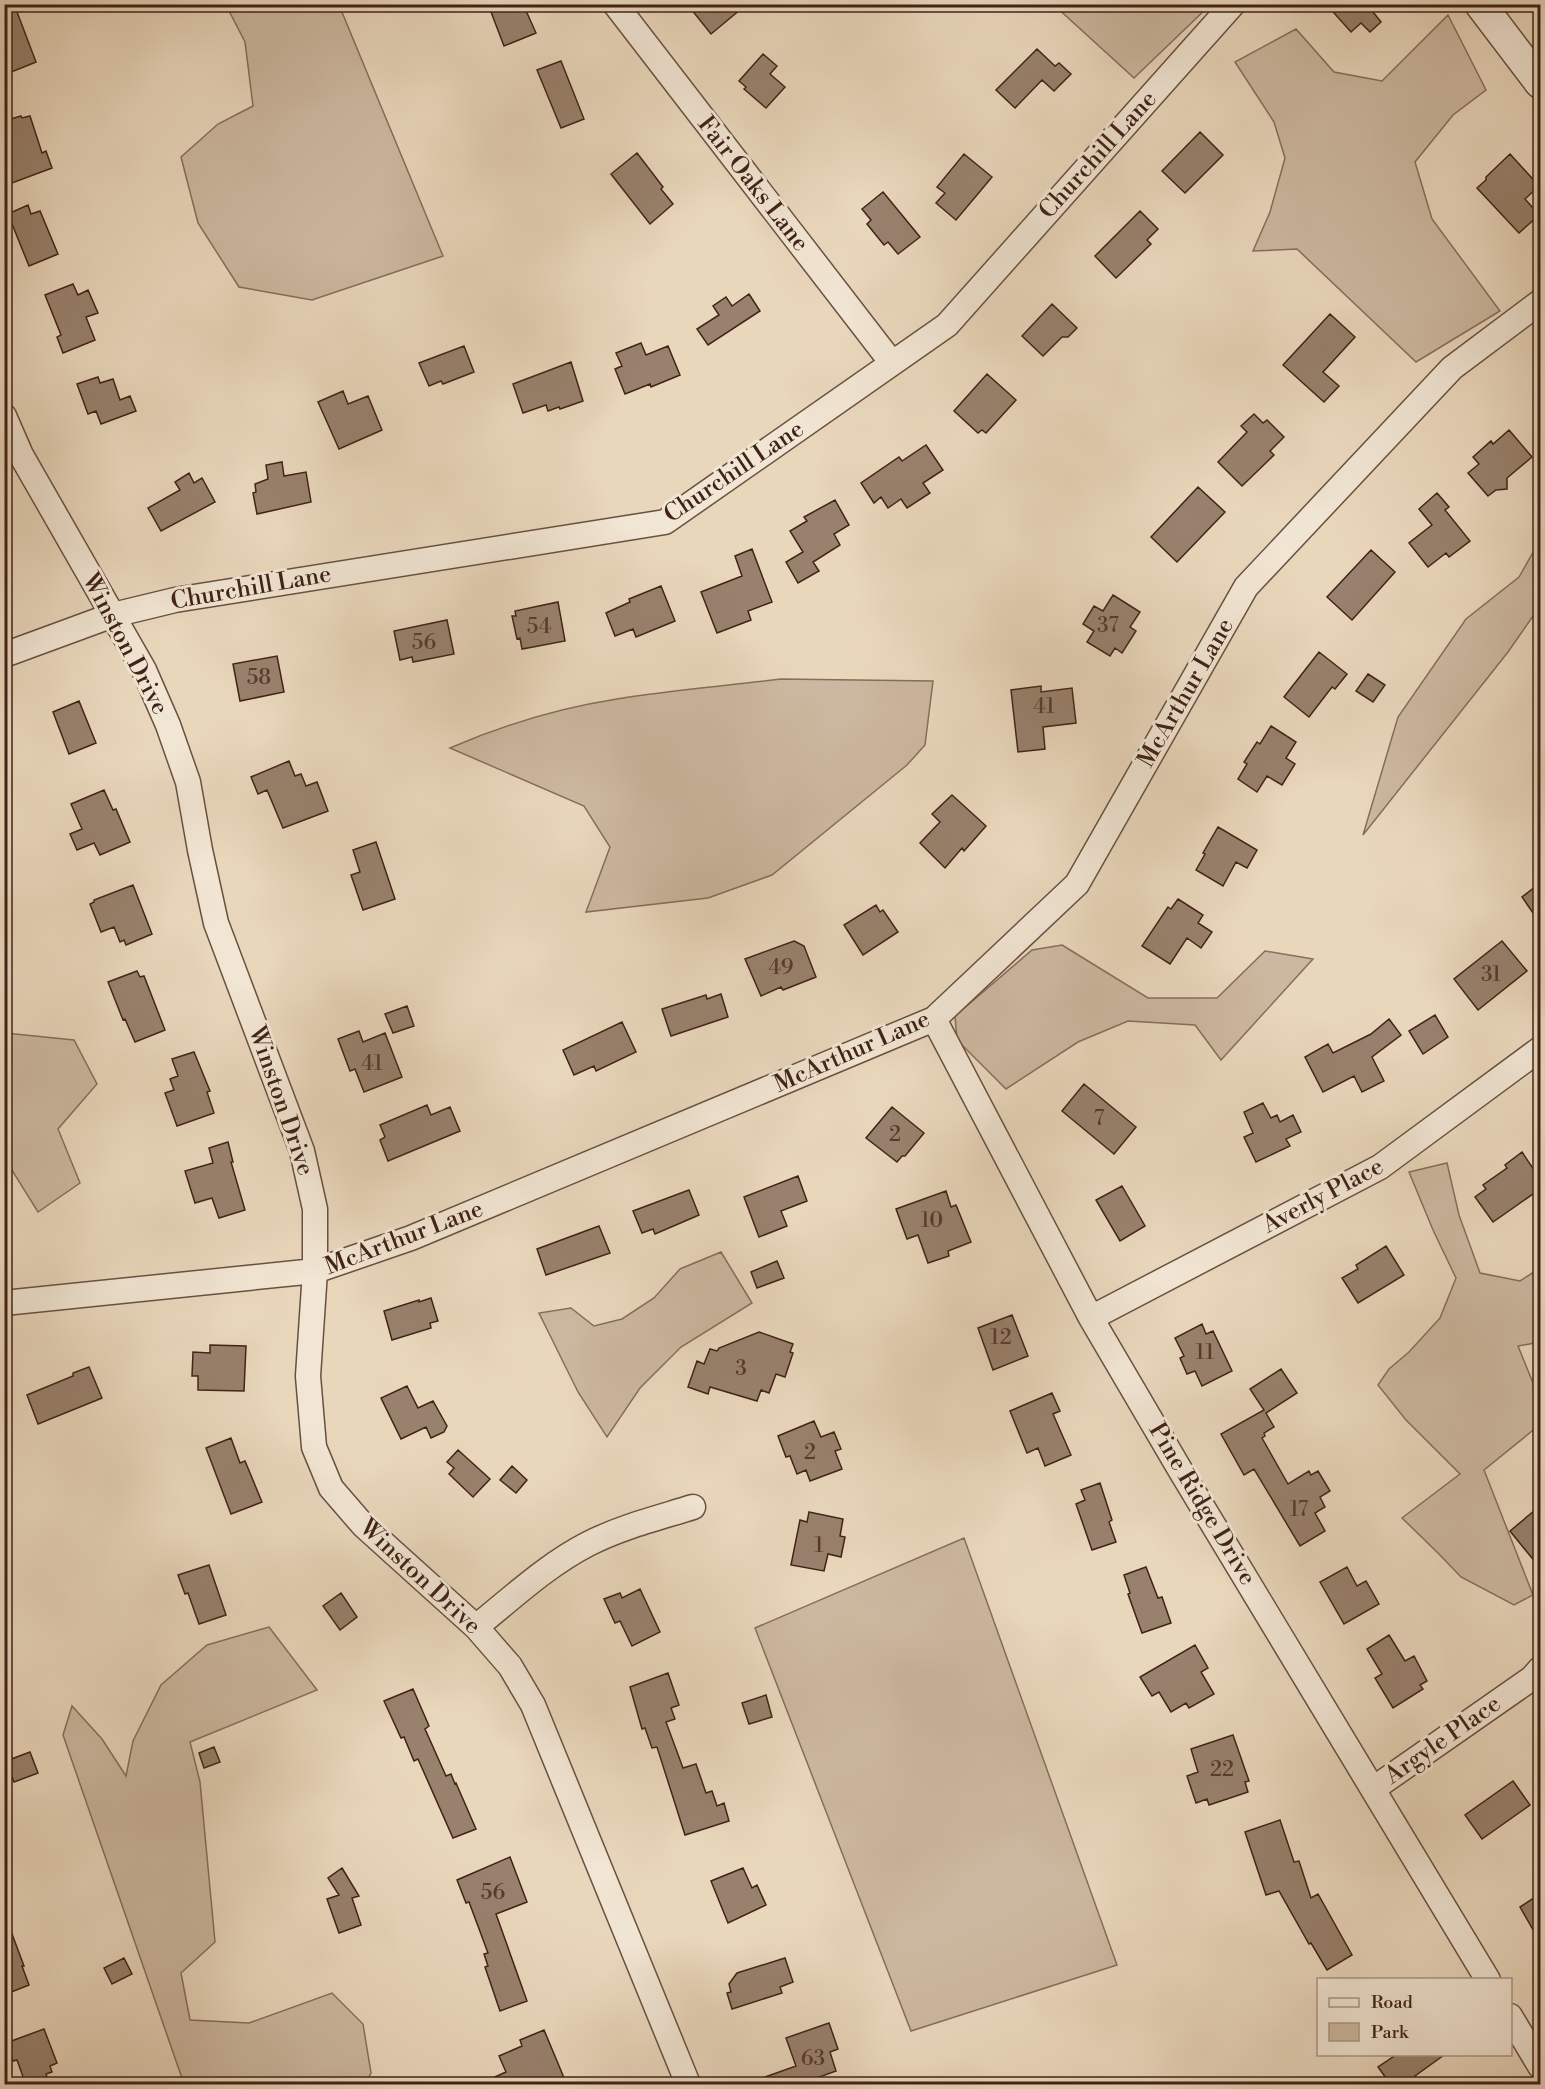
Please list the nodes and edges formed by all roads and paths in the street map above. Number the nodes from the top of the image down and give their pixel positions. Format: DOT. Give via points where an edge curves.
graph roads {
  1 [pos="615,4"];
  2 [pos="1233,4"];
  3 [pos="1480,4"];
  4 [pos="1540,83"];
  5 [pos="1540,302"];
  6 [pos="892,363"];
  7 [pos="4,416"];
  8 [pos="113,615"];
  9 [pos="4,655"];
  10 [pos="934,1019"];
  11 [pos="1540,1049"];
  12 [pos="315,1271"];
  13 [pos="4,1303"];
  14 [pos="1091,1318"];
  15 [pos="693,1507"];
  16 [pos="476,1627"];
  17 [pos="1540,1669"];
  18 [pos="1373,1789"];
  19 [pos="1487,1978"];
  20 [pos="1512,2019"];
  21 [pos="1540,2066"];
  22 [pos="688,2085"];
  1 -- 6 [label="street, Fair Oaks Lane"];
  2 -- 6 [label="street, Churchill Lane" via="947,325"];
  3 -- 4 [label="street"];
  5 -- 10 [label="street, McArthur Lane" via="1452,368 1246,587 1077,885"];
  6 -- 8 [label="street, Churchill Lane" via="665,522 175,600"];
  7 -- 8 [label="street, Winston Drive" via="21,455"];
  8 -- 9 [label="street, Churchill Lane"];
  8 -- 12 [label="street, Winston Drive" via="144,670 172,735 188,782 216,923 302,1151 315,1209"];
  10 -- 12 [label="street, McArthur Lane" via="411,1238"];
  10 -- 14 [label="street, Pine Ridge Drive"];
  11 -- 14 [label="street, Averly Place" via="1380,1167"];
  12 -- 13 [label="street, McArthur Lane"];
  12 -- 16 [label="street, Winston Drive" via="308,1376 314,1447 331,1488 363,1525"];
  14 -- 18 [label="street, Pine Ridge Drive"];
  15 -- 16 [label="street" via="588,1544 542,1574"];
  16 -- 22 [label="street, Winston Drive" via="510,1666 533,1705"];
  17 -- 18 [label="street, Argyle Place"];
  18 -- 19 [label="street, Pine Ridge Drive"];
  20 -- 21 [label="street"];
}
